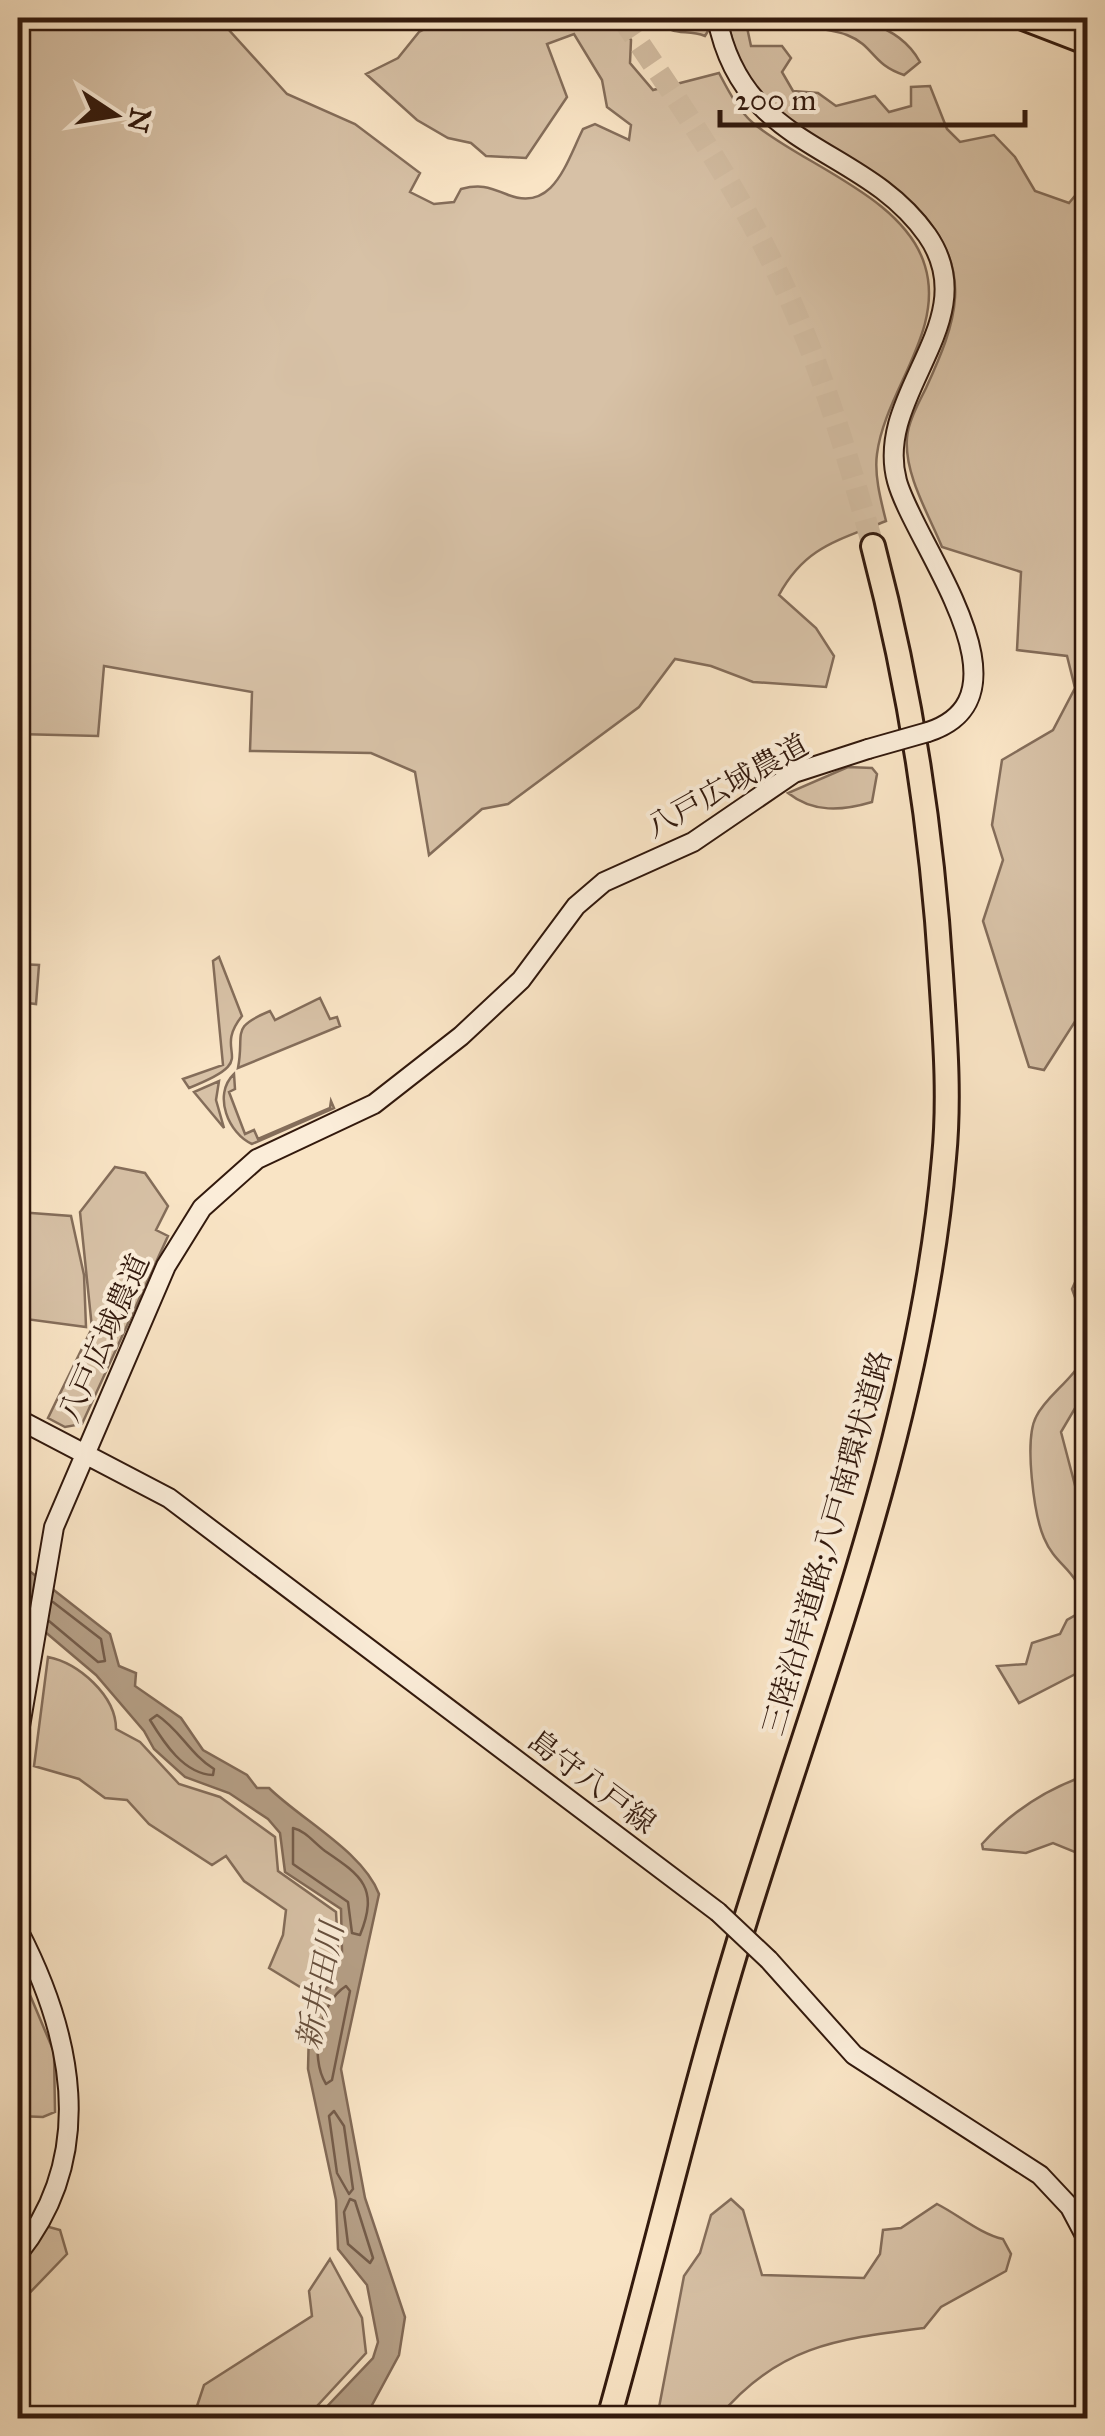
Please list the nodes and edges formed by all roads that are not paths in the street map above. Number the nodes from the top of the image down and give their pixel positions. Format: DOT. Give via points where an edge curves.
graph roads {
  1 [pos="717,18"];
  2 [pos="1024,18"];
  3 [pos="1088,43"];
  4 [pos="874,546"];
  5 [pos="18,1418"];
  6 [pos="83,1453"];
  7 [pos="18,1738"];
  8 [pos="18,1930"];
  9 [pos="1088,2241"];
  10 [pos="18,2254"];
  11 [pos="609,2418"];
  1 -- 6 [label="street, 八戸広域農道, bridge" via="729,64 752,100 914,220 936,252 944,312 902,410 893,458 905,503 966,628 973,690 956,718 794,773 693,842 604,882 576,906 509,993 427,1064 374,1104 257,1159 212,1195 166,1266"];
  2 -- 3 [label="highway"];
  4 -- 11 [label="highway, 三陸沿岸道路;八戸南環状道路" via="898,641 937,900 946,1117 936,1221 900,1416 733,1958"];
  5 -- 6 [label="street, 島守八戸線"];
  6 -- 7 [label="street, 八戸広域農道" via="48,1552"];
  6 -- 9 [label="street, 島守八戸線, bridge" via="169,1498 718,1912 854,2054 1040,2175 1070,2207"];
  8 -- 10 [label="street" via="54,2007 69,2096 51,2195"];
}
